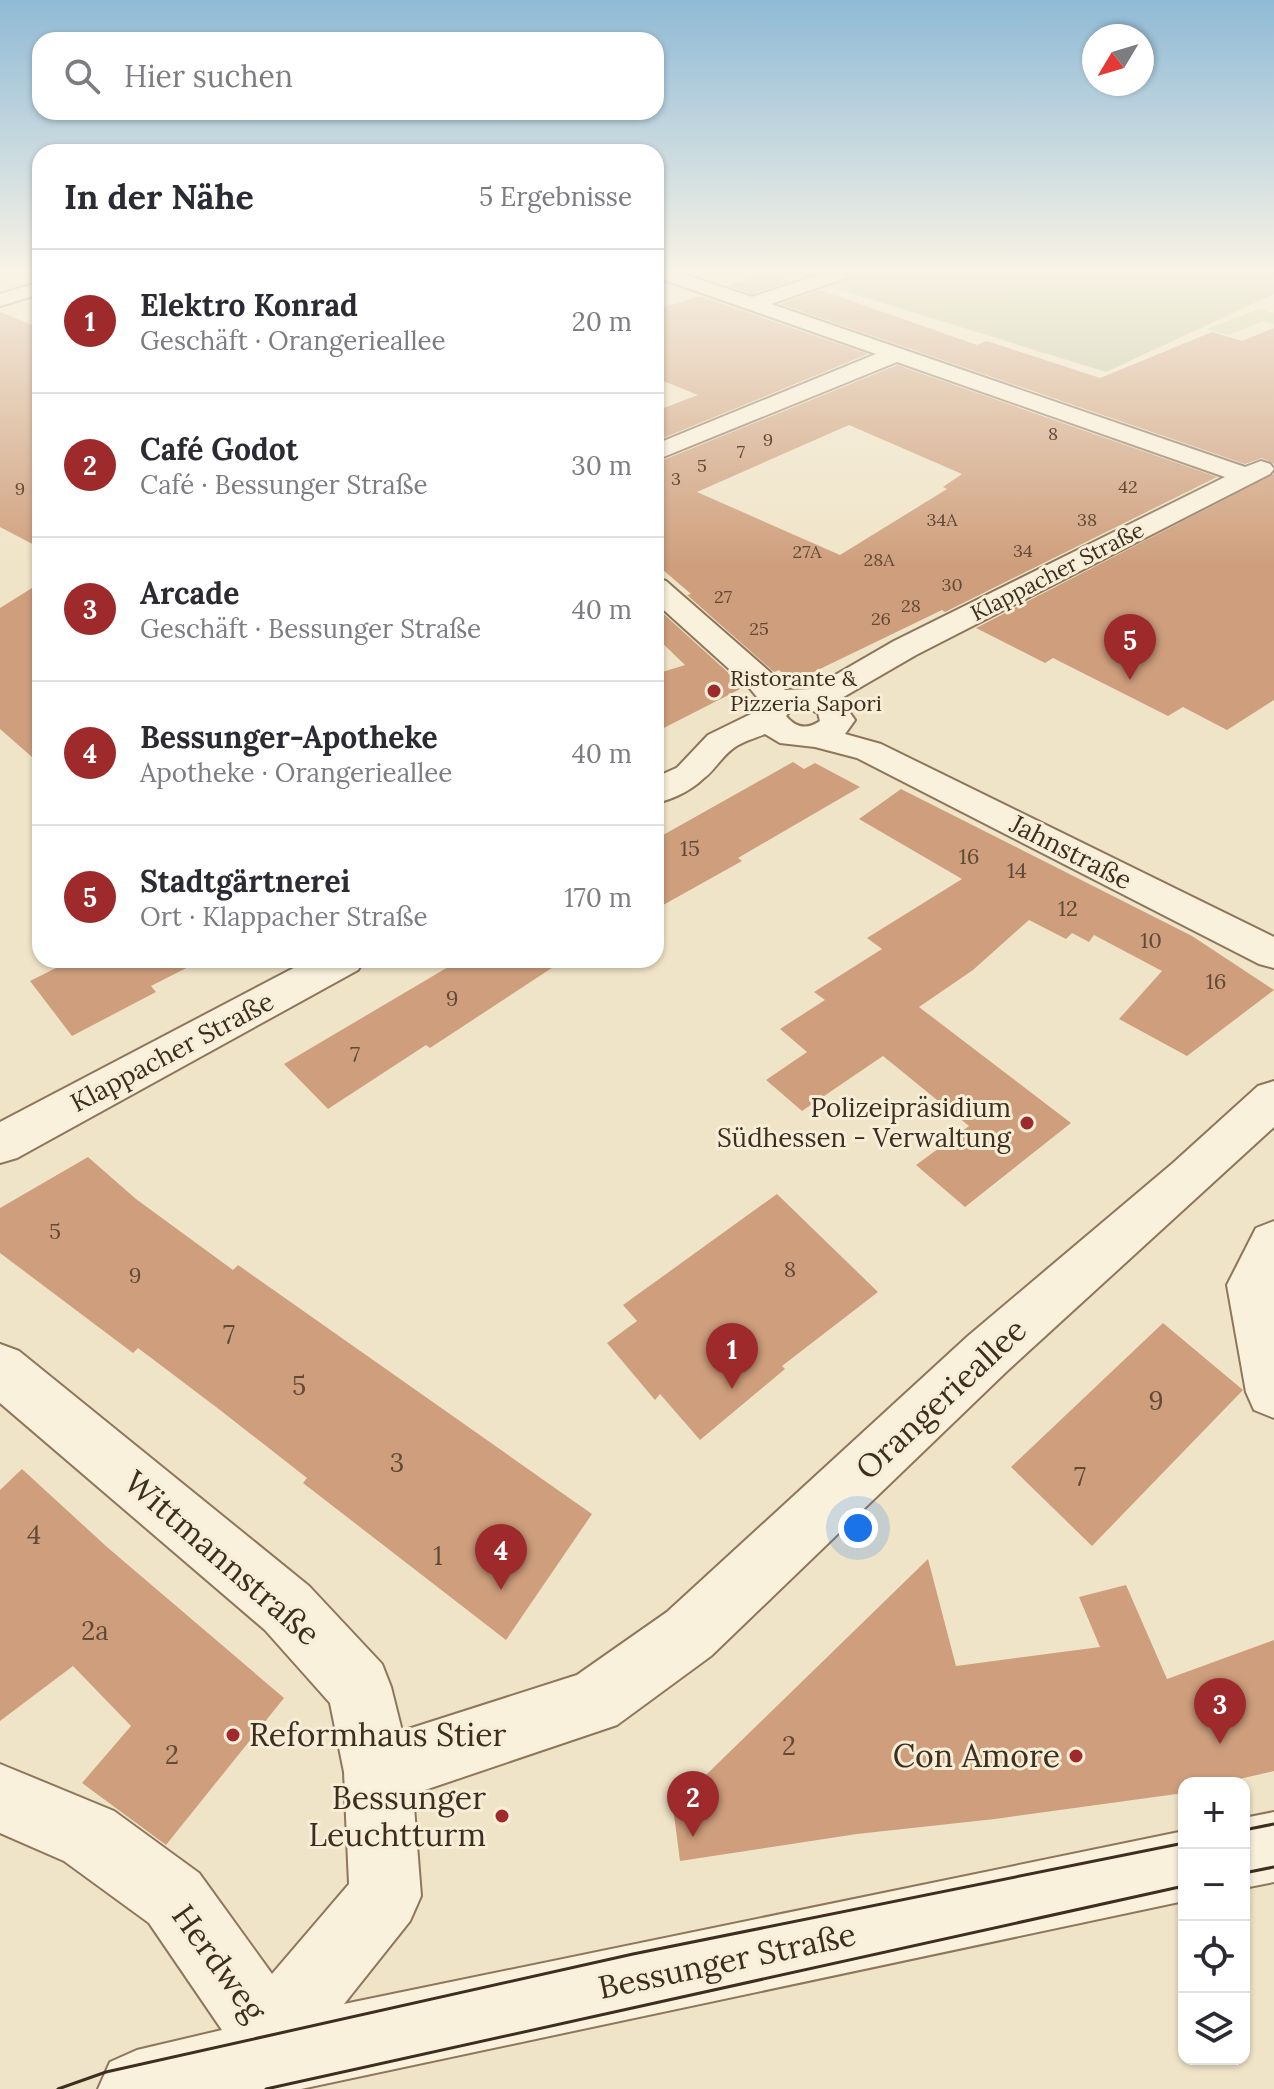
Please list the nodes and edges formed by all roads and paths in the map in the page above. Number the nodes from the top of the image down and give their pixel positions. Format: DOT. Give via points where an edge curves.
graph roads {
  1 [pos="859,369"];
  2 [pos="936,369"];
  3 [pos="664,450"];
  4 [pos="1274,463"];
  5 [pos="1247,476"];
  6 [pos="664,594"];
  7 [pos="803,709"];
  8 [pos="664,788"];
  9 [pos="1274,954"];
  10 [pos="328,968"];
  11 [pos="1274,1099"];
  12 [pos="0,1144"];
  13 [pos="1274,1243"];
  14 [pos="0,1369"];
  15 [pos="1274,1392"];
  16 [pos="378,1772"];
  17 [pos="0,1798"];
  18 [pos="1274,1847"];
  19 [pos="1250,1852"];
  20 [pos="1178,1867"];
  21 [pos="271,2060"];
  22 [pos="137,2089"];
  1 -- 3 [label="street"];
  2 -- 5 [label="street"];
  4 -- 5 [label="street, Klappacher Straße"];
  5 -- 7 [label="street, Klappacher Straße"];
  6 -- 7 [label="street, Jahnstraße"];
  7 -- 8 [label="street, Klappacher Straße" via="744,755"];
  7 -- 9 [label="street, Jahnstraße" via="869,751"];
  10 -- 12 [label="street, Klappacher Straße"];
  11 -- 16 [label="street, Orangerieallee" via="987,1354 689,1634 594,1702"];
  13 -- 15 [label="street" via="1253,1285"];
  14 -- 16 [label="street, Wittmannstraße" via="287,1608 319,1642 359,1687"];
  16 -- 21 [label="street, Wittmannstraße" via="385,1896"];
  17 -- 21 [label="street, Herdweg" via="89,1836 174,1898"];
  18 -- 19 [label="street"];
  20 -- 21 [label="street, Bessunger Straße"];
  21 -- 22 [label="street, Bessunger Straße"];
}
